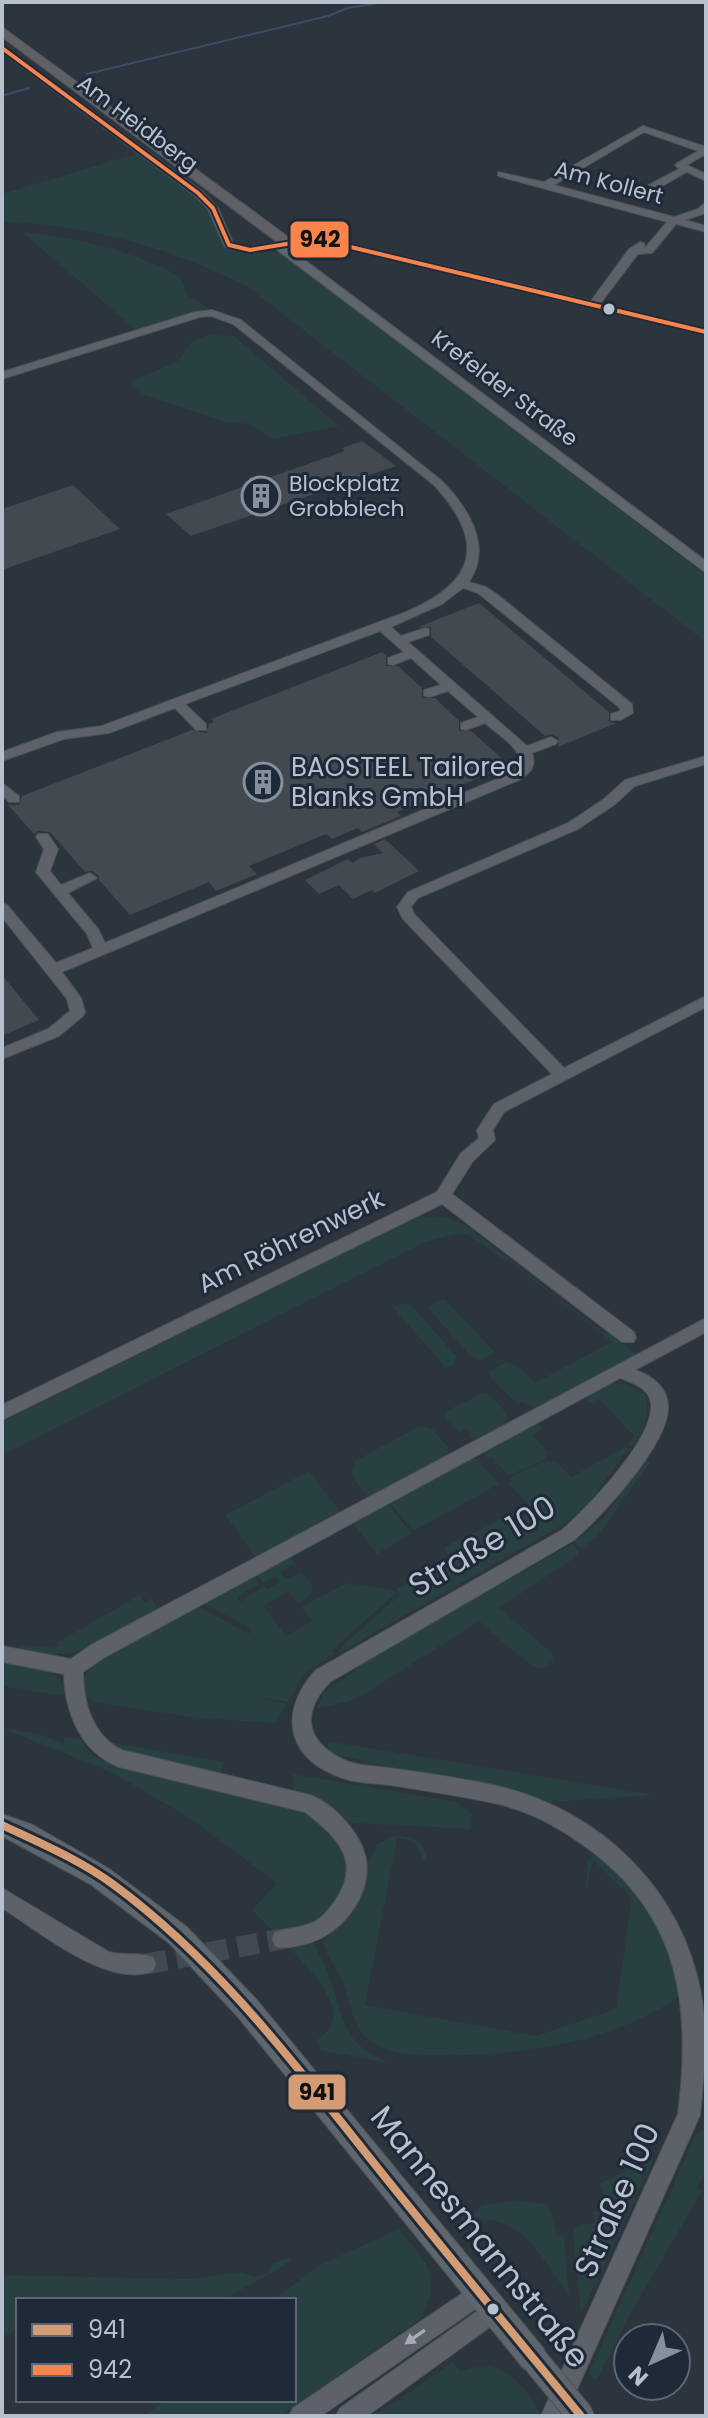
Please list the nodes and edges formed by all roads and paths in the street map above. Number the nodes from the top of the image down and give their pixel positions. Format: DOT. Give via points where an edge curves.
graph roads {
  1 [pos="2,31"];
  2 [pos="2,38"];
  3 [pos="2,48"];
  4 [pos="706,150"];
  5 [pos="684,170"];
  6 [pos="501,174"];
  7 [pos="706,178"];
  8 [pos="545,186"];
  9 [pos="653,187"];
  10 [pos="706,205"];
  11 [pos="673,221"];
  12 [pos="706,229"];
  13 [pos="282,243"];
  14 [pos="593,306"];
  15 [pos="706,331"];
  16 [pos="2,376"];
  17 [pos="706,557"];
  18 [pos="706,568"];
  19 [pos="462,584"];
  20 [pos="382,626"];
  21 [pos="425,632"];
  22 [pos="400,641"];
  23 [pos="413,653"];
  24 [pos="393,661"];
  25 [pos="450,686"];
  26 [pos="429,693"];
  27 [pos="177,703"];
  28 [pos="616,717"];
  29 [pos="486,718"];
  30 [pos="466,726"];
  31 [pos="201,727"];
  32 [pos="551,741"];
  33 [pos="525,751"];
  34 [pos="2,757"];
  35 [pos="706,760"];
  36 [pos="2,787"];
  37 [pos="14,799"];
  38 [pos="43,837"];
  39 [pos="90,878"];
  40 [pos="59,891"];
  41 [pos="2,908"];
  42 [pos="101,950"];
  43 [pos="53,970"];
  44 [pos="706,1001"];
  45 [pos="2,1054"];
  46 [pos="561,1074"];
  47 [pos="443,1196"];
  48 [pos="706,1324"];
  49 [pos="628,1337"];
  50 [pos="619,1371"];
  51 [pos="2,1413"];
  52 [pos="2,1654"];
  53 [pos="74,1668"];
  54 [pos="2,1825"];
  55 [pos="2,1897"];
  56 [pos="282,1939"];
  57 [pos="146,1964"];
  58 [pos="486,2302"];
  59 [pos="301,2416"];
  60 [pos="348,2416"];
  61 [pos="553,2416"];
  62 [pos="581,2416"];
  1 -- 13 [label="highway, Krefelder Straße"];
  2 -- 13 [label="highway, Krefelder Straße"];
  3 -- 13 [label="street, Am Heidberg" via="198,193 213,208 229,245 245,250"];
  4 -- 5 [label="street" via="680,165"];
  4 -- 8 [label="street" via="643,129"];
  5 -- 7 [label="street"];
  5 -- 9 [label="street"];
  6 -- 8 [label="street, Am Kollert"];
  8 -- 11 [label="street, Am Kollert"];
  10 -- 11 [label="street"];
  11 -- 12 [label="street, Am Kollert"];
  11 -- 14 [label="street" via="648,251 633,251"];
  13 -- 14 [label="street" via="317,239"];
  13 -- 17 [label="main road, Krefelder Straße"];
  13 -- 18 [label="main road, Krefelder Straße"];
  14 -- 15 [label="street"];
  16 -- 19 [label="street" via="199,314 226,316 457,502 474,547"];
  19 -- 20 [label="street" via="434,604"];
  19 -- 28 [label="street" via="482,590 490,603 627,707"];
  20 -- 22 [label="street"];
  20 -- 27 [label="street"];
  21 -- 22 [label="street"];
  22 -- 23 [label="street"];
  23 -- 24 [label="street"];
  23 -- 25 [label="street"];
  25 -- 26 [label="street"];
  25 -- 29 [label="street"];
  27 -- 31 [label="street"];
  27 -- 34 [label="street" via="104,730 62,735"];
  29 -- 30 [label="street"];
  29 -- 33 [label="street"];
  32 -- 33 [label="street"];
  33 -- 42 [label="street" via="525,770 514,777"];
  35 -- 46 [label="street" via="630,783 573,826 413,895 404,907"];
  36 -- 37 [label="street"];
  38 -- 40 [label="street" via="51,849 43,872"];
  39 -- 40 [label="street"];
  40 -- 42 [label="street"];
  41 -- 43 [label="street"];
  42 -- 43 [label="street"];
  43 -- 45 [label="street" via="78,1012 69,1023"];
  44 -- 46 [label="street"];
  46 -- 47 [label="street" via="499,1108 485,1130 487,1140 467,1157"];
  47 -- 49 [label="street"];
  47 -- 51 [label="street, Am Röhrenwerk"];
  48 -- 50 [label="street"];
  50 -- 53 [label="street"];
  50 -- 61 [label="street, Straße 100" via="649,1383 662,1415 597,1511 568,1535 323,1676 301,1704 307,1744 341,1769 522,1801 564,1820 603,1846 636,1878 666,1917 687,1958 701,2038 689,2115"];
  52 -- 53 [label="street"];
  53 -- 56 [label="street" via="84,1719 101,1748 119,1758 310,1804 352,1844 359,1870 339,1912 322,1930"];
  54 -- 58 [label="main road, Mannesmannstraße" via="111,1884 178,1935 247,2008"];
  55 -- 57 [label="street" via="105,1961"];
  58 -- 59 [label="street, one-way"];
  58 -- 60 [label="street"];
  58 -- 62 [label="main road, Mannesmannstraße, bridge"];
}
